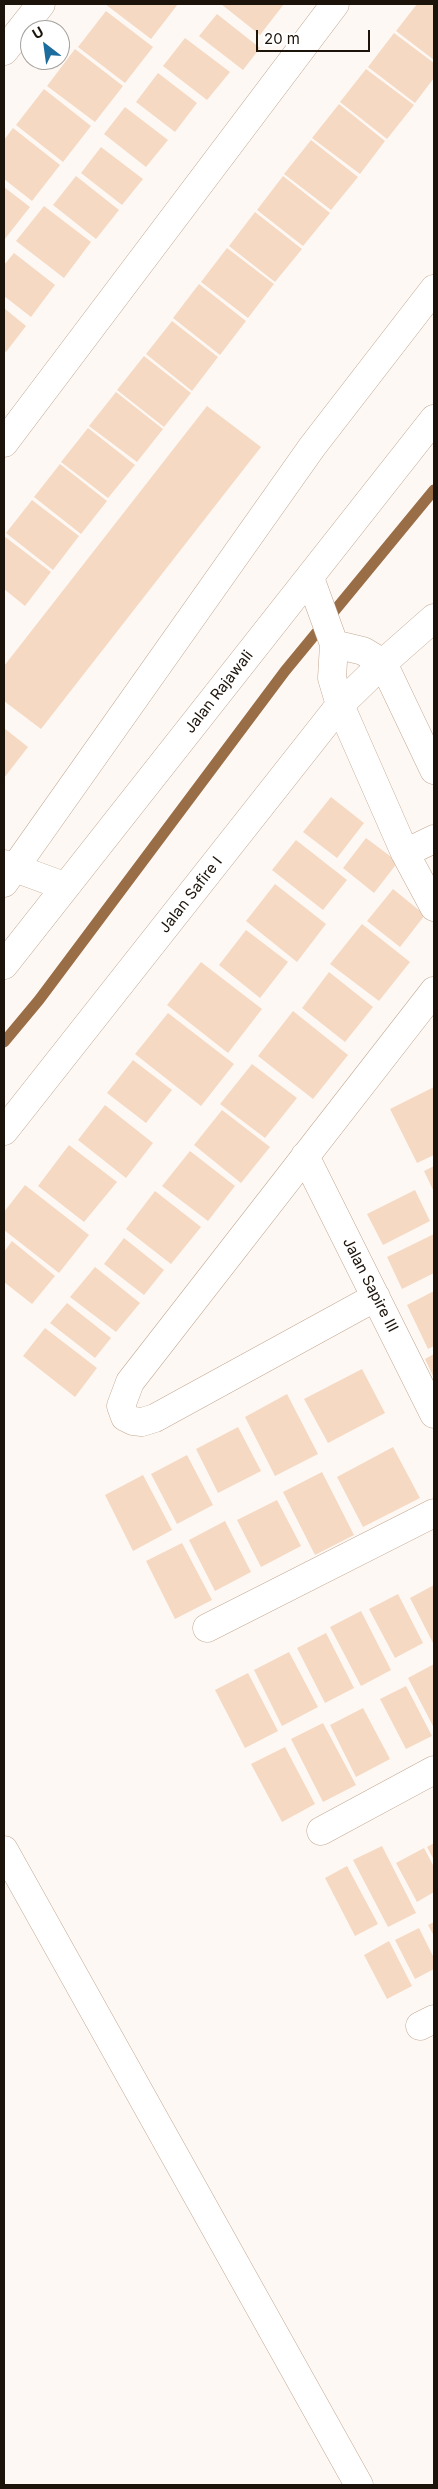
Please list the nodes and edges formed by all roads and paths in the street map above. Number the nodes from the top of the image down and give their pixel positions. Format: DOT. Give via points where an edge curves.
graph roads {
  1 [pos="41,4"];
  2 [pos="335,4"];
  3 [pos="4,51"];
  4 [pos="434,289"];
  5 [pos="434,419"];
  6 [pos="4,443"];
  7 [pos="314,589"];
  8 [pos="434,618"];
  9 [pos="332,636"];
  10 [pos="383,662"];
  11 [pos="340,705"];
  12 [pos="434,770"];
  13 [pos="434,839"];
  14 [pos="405,853"];
  15 [pos="8,872"];
  16 [pos="64,886"];
  17 [pos="434,907"];
  18 [pos="4,966"];
  19 [pos="434,991"];
  20 [pos="4,1131"];
  21 [pos="305,1156"];
  22 [pos="376,1297"];
  23 [pos="434,1414"];
  24 [pos="434,1513"];
  25 [pos="207,1628"];
  26 [pos="434,1770"];
  27 [pos="321,1830"];
  28 [pos="4,1850"];
  29 [pos="360,2485"];
  1 -- 3 [label="street"];
  2 -- 6 [label="street"];
  4 -- 15 [label="street" via="312,447"];
  5 -- 7 [label="street, Jalan Rajawali"];
  7 -- 9 [label="street"];
  7 -- 16 [label="street, Jalan Rajawali"];
  8 -- 10 [label="street, Jalan Safire I"];
  9 -- 10 [label="street"];
  9 -- 11 [label="street" via="332,678"];
  10 -- 11 [label="street, Jalan Safire I"];
  10 -- 12 [label="street"];
  11 -- 14 [label="street"];
  11 -- 20 [label="street, Jalan Safire I"];
  13 -- 14 [label="street"];
  14 -- 17 [label="street"];
  15 -- 16 [label="street"];
  16 -- 18 [label="street, Jalan Rajawali"];
  19 -- 21 [label="street"];
  21 -- 22 [label="street, Jalan Sapire III"];
  21 -- 22 [label="street" via="130,1382 121,1406 125,1417 133,1422 155,1418"];
  22 -- 23 [label="street, Jalan Sapire III"];
  24 -- 25 [label="street"];
  26 -- 27 [label="street"];
  28 -- 29 [label="street"];
}
